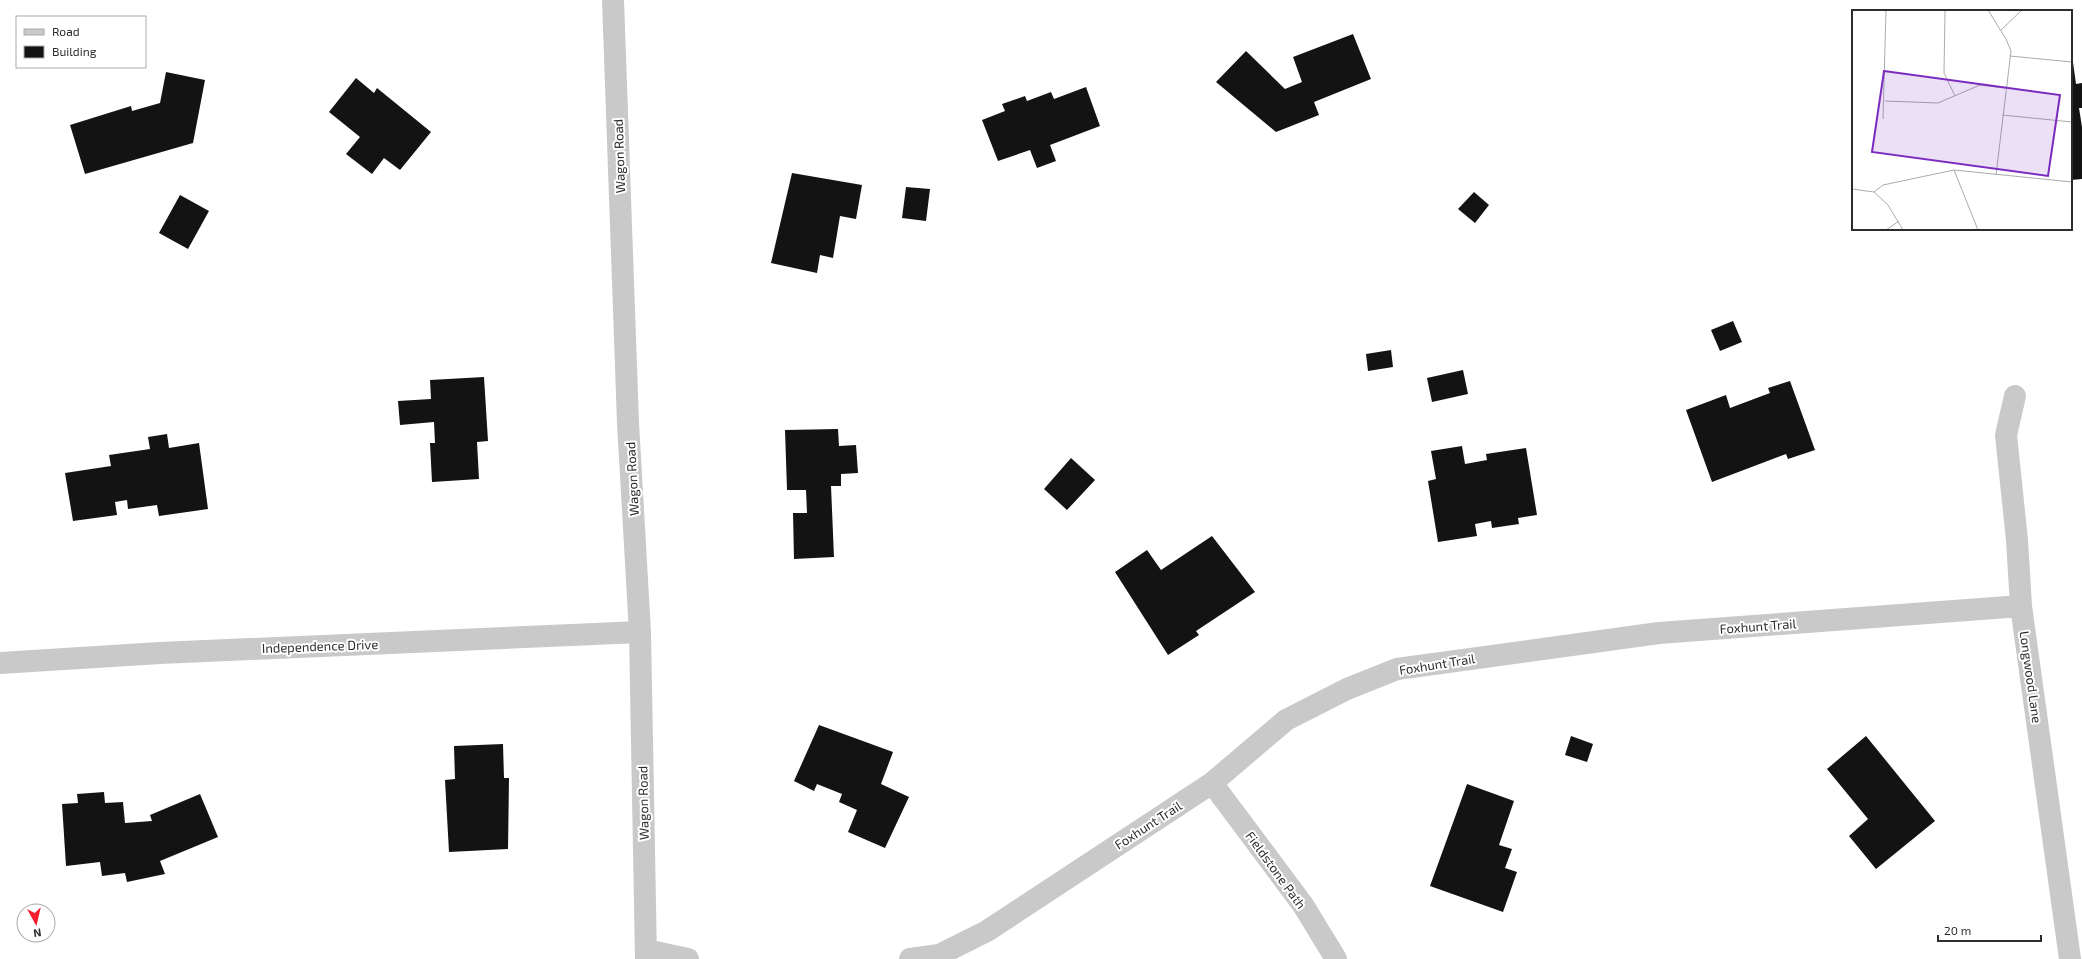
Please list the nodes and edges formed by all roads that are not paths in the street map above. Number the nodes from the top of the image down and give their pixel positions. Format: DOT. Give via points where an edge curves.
graph roads {
  1 [pos="613,0"];
  2 [pos="2015,396"];
  3 [pos="2021,606"];
  4 [pos="640,632"];
  5 [pos="0,663"];
  6 [pos="1212,783"];
  7 [pos="646,954"];
  8 [pos="688,959"];
  9 [pos="910,959"];
  10 [pos="1336,959"];
  11 [pos="2070,959"];
  1 -- 4 [label="street, Wagon Road" via="628,423"];
  2 -- 3 [label="street, Longwood Lane" via="2006,435"];
  3 -- 6 [label="street, Foxhunt Trail" via="1659,633 1397,669 1347,689 1286,720"];
  3 -- 11 [label="street, Longwood Lane"];
  4 -- 5 [label="street, Independence Drive"];
  4 -- 7 [label="street, Wagon Road"];
  6 -- 9 [label="street, Foxhunt Trail" via="987,930 939,955"];
  6 -- 10 [label="street, Fieldstone Path" via="1303,905"];
  7 -- 8 [label="street"];
}
